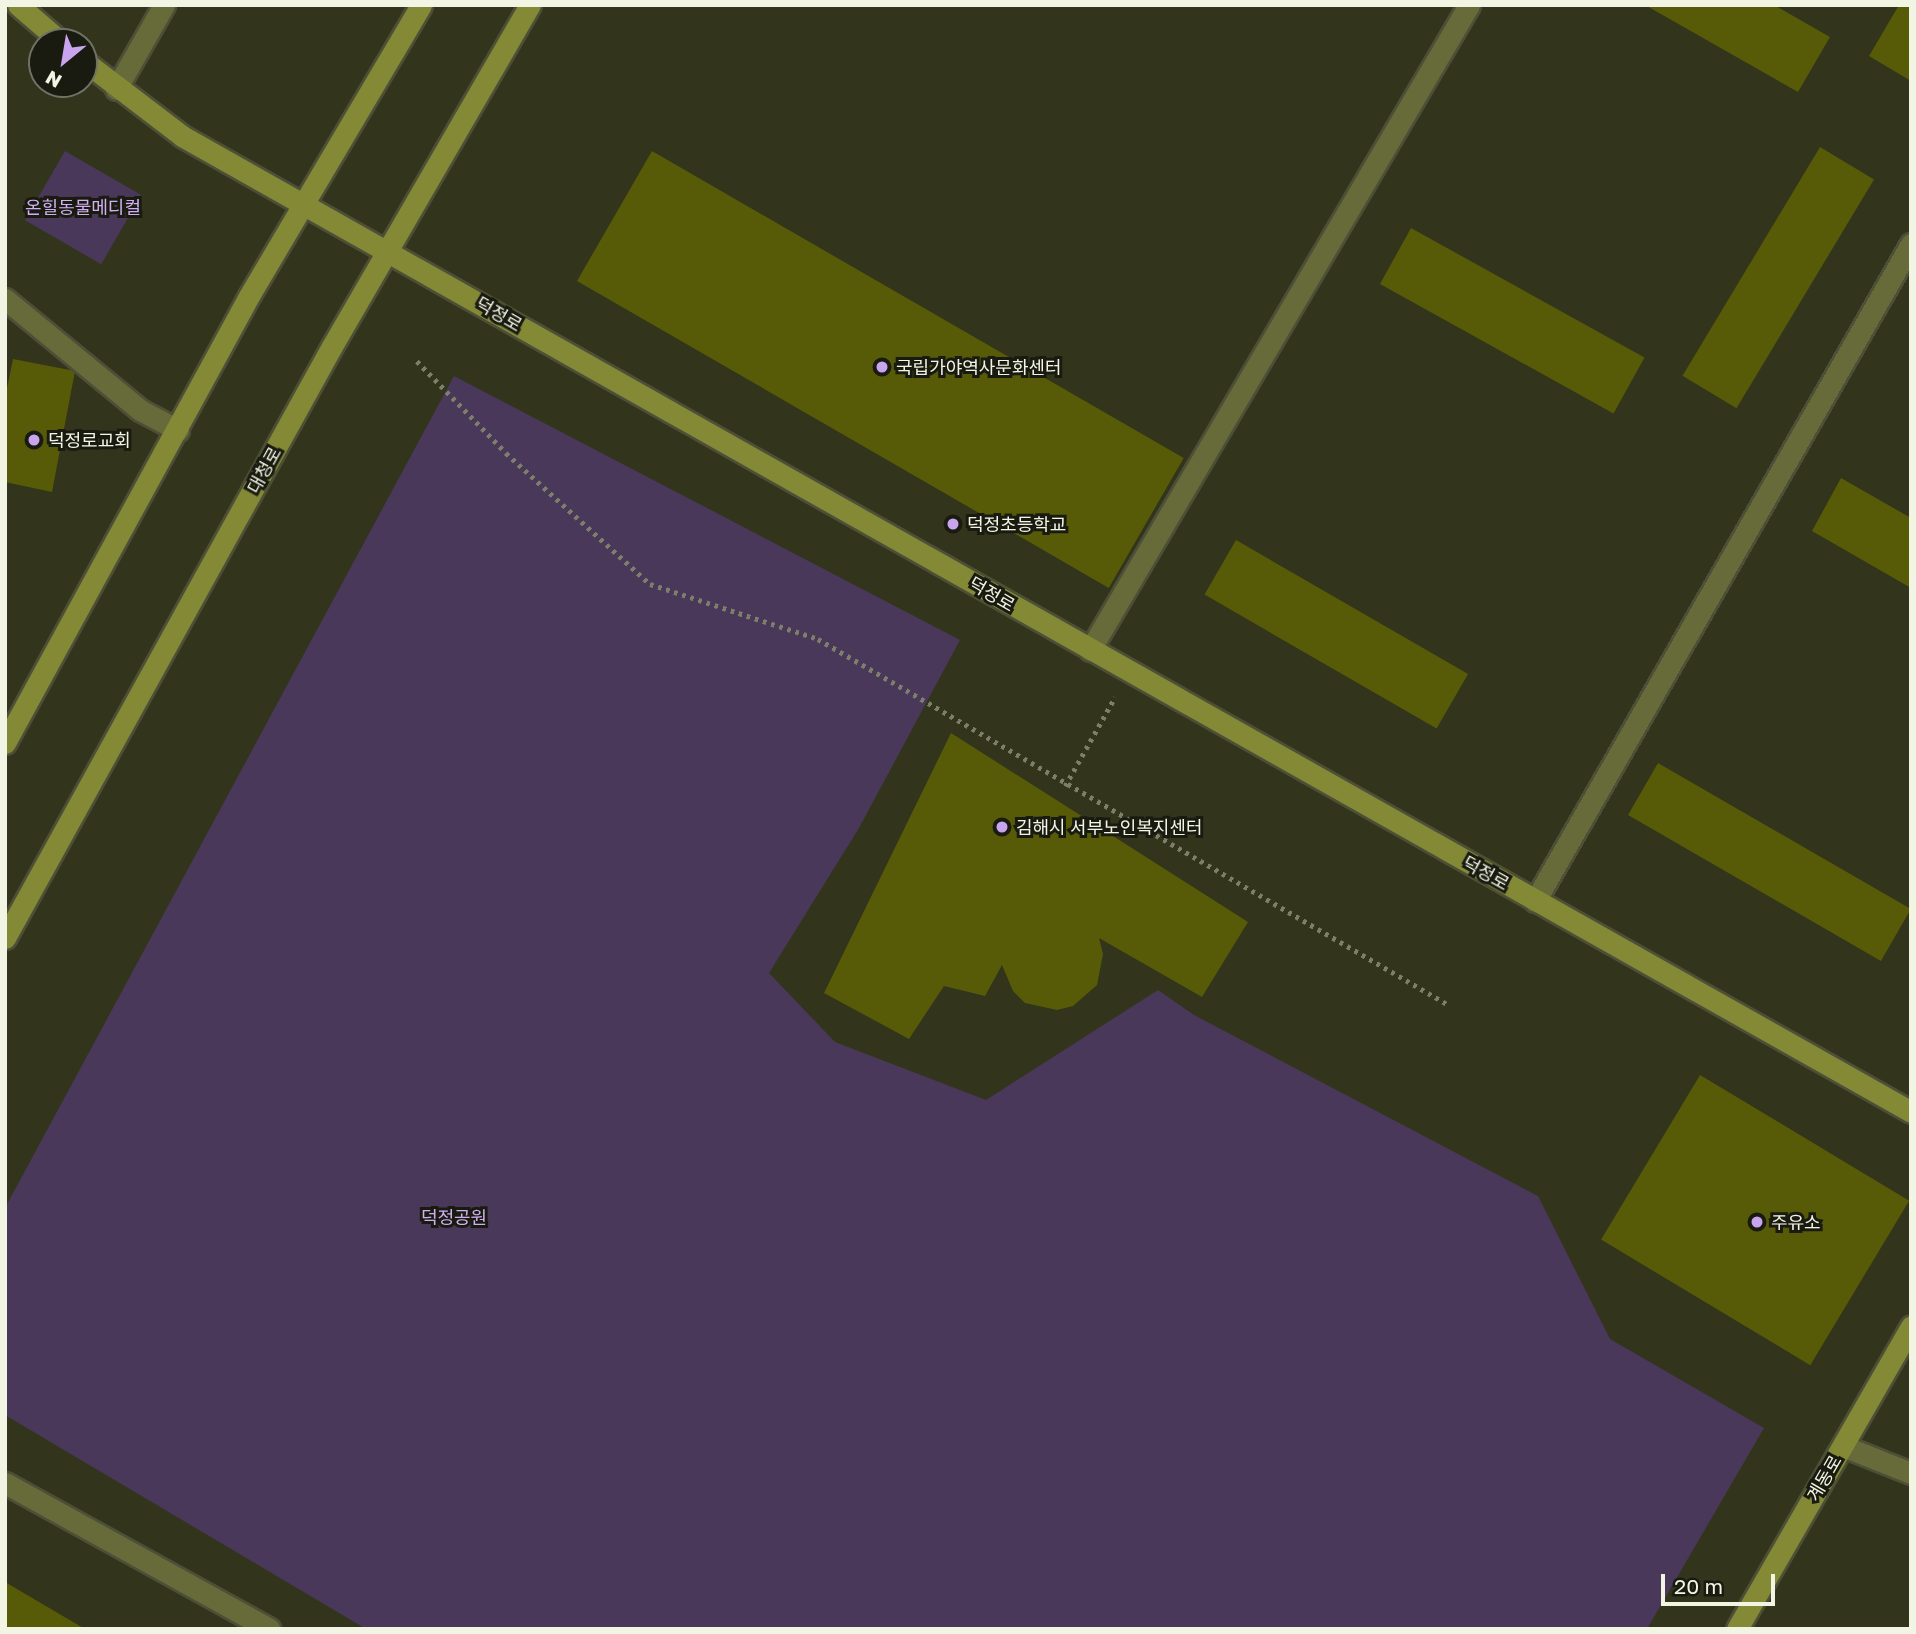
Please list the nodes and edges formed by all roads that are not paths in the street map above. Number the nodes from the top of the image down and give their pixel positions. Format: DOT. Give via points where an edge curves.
graph roads {
  1 [pos="18,5"];
  2 [pos="164,5"];
  3 [pos="421,5"];
  4 [pos="530,5"];
  5 [pos="1469,5"];
  6 [pos="45,28"];
  7 [pos="98,73"];
  8 [pos="116,89"];
  9 [pos="305,204"];
  10 [pos="1911,244"];
  11 [pos="388,251"];
  12 [pos="5,299"];
  13 [pos="178,430"];
  14 [pos="1090,650"];
  15 [pos="5,743"];
  16 [pos="1535,901"];
  17 [pos="5,938"];
  18 [pos="1911,1112"];
  19 [pos="1911,1327"];
  20 [pos="1843,1446"];
  21 [pos="1911,1473"];
  22 [pos="5,1483"];
  23 [pos="269,1629"];
  24 [pos="1737,1629"];
  1 -- 6 [label="street"];
  2 -- 8 [label="street"];
  3 -- 9 [label="street"];
  4 -- 11 [label="street, 대청로"];
  5 -- 14 [label="street"];
  7 -- 8 [label="street, 덕정로"];
  8 -- 9 [label="street, 덕정로" via="182,136"];
  9 -- 11 [label="street, 덕정로"];
  9 -- 13 [label="street"];
  10 -- 16 [label="street"];
  11 -- 14 [label="street, 덕정로"];
  11 -- 17 [label="street, 대청로"];
  12 -- 13 [label="street" via="140,410"];
  13 -- 15 [label="street"];
  14 -- 16 [label="street, 덕정로"];
  16 -- 18 [label="street, 덕정로"];
  19 -- 20 [label="street, 계동로"];
  20 -- 21 [label="street"];
  20 -- 24 [label="street, 계동로"];
  22 -- 23 [label="street"];
}
